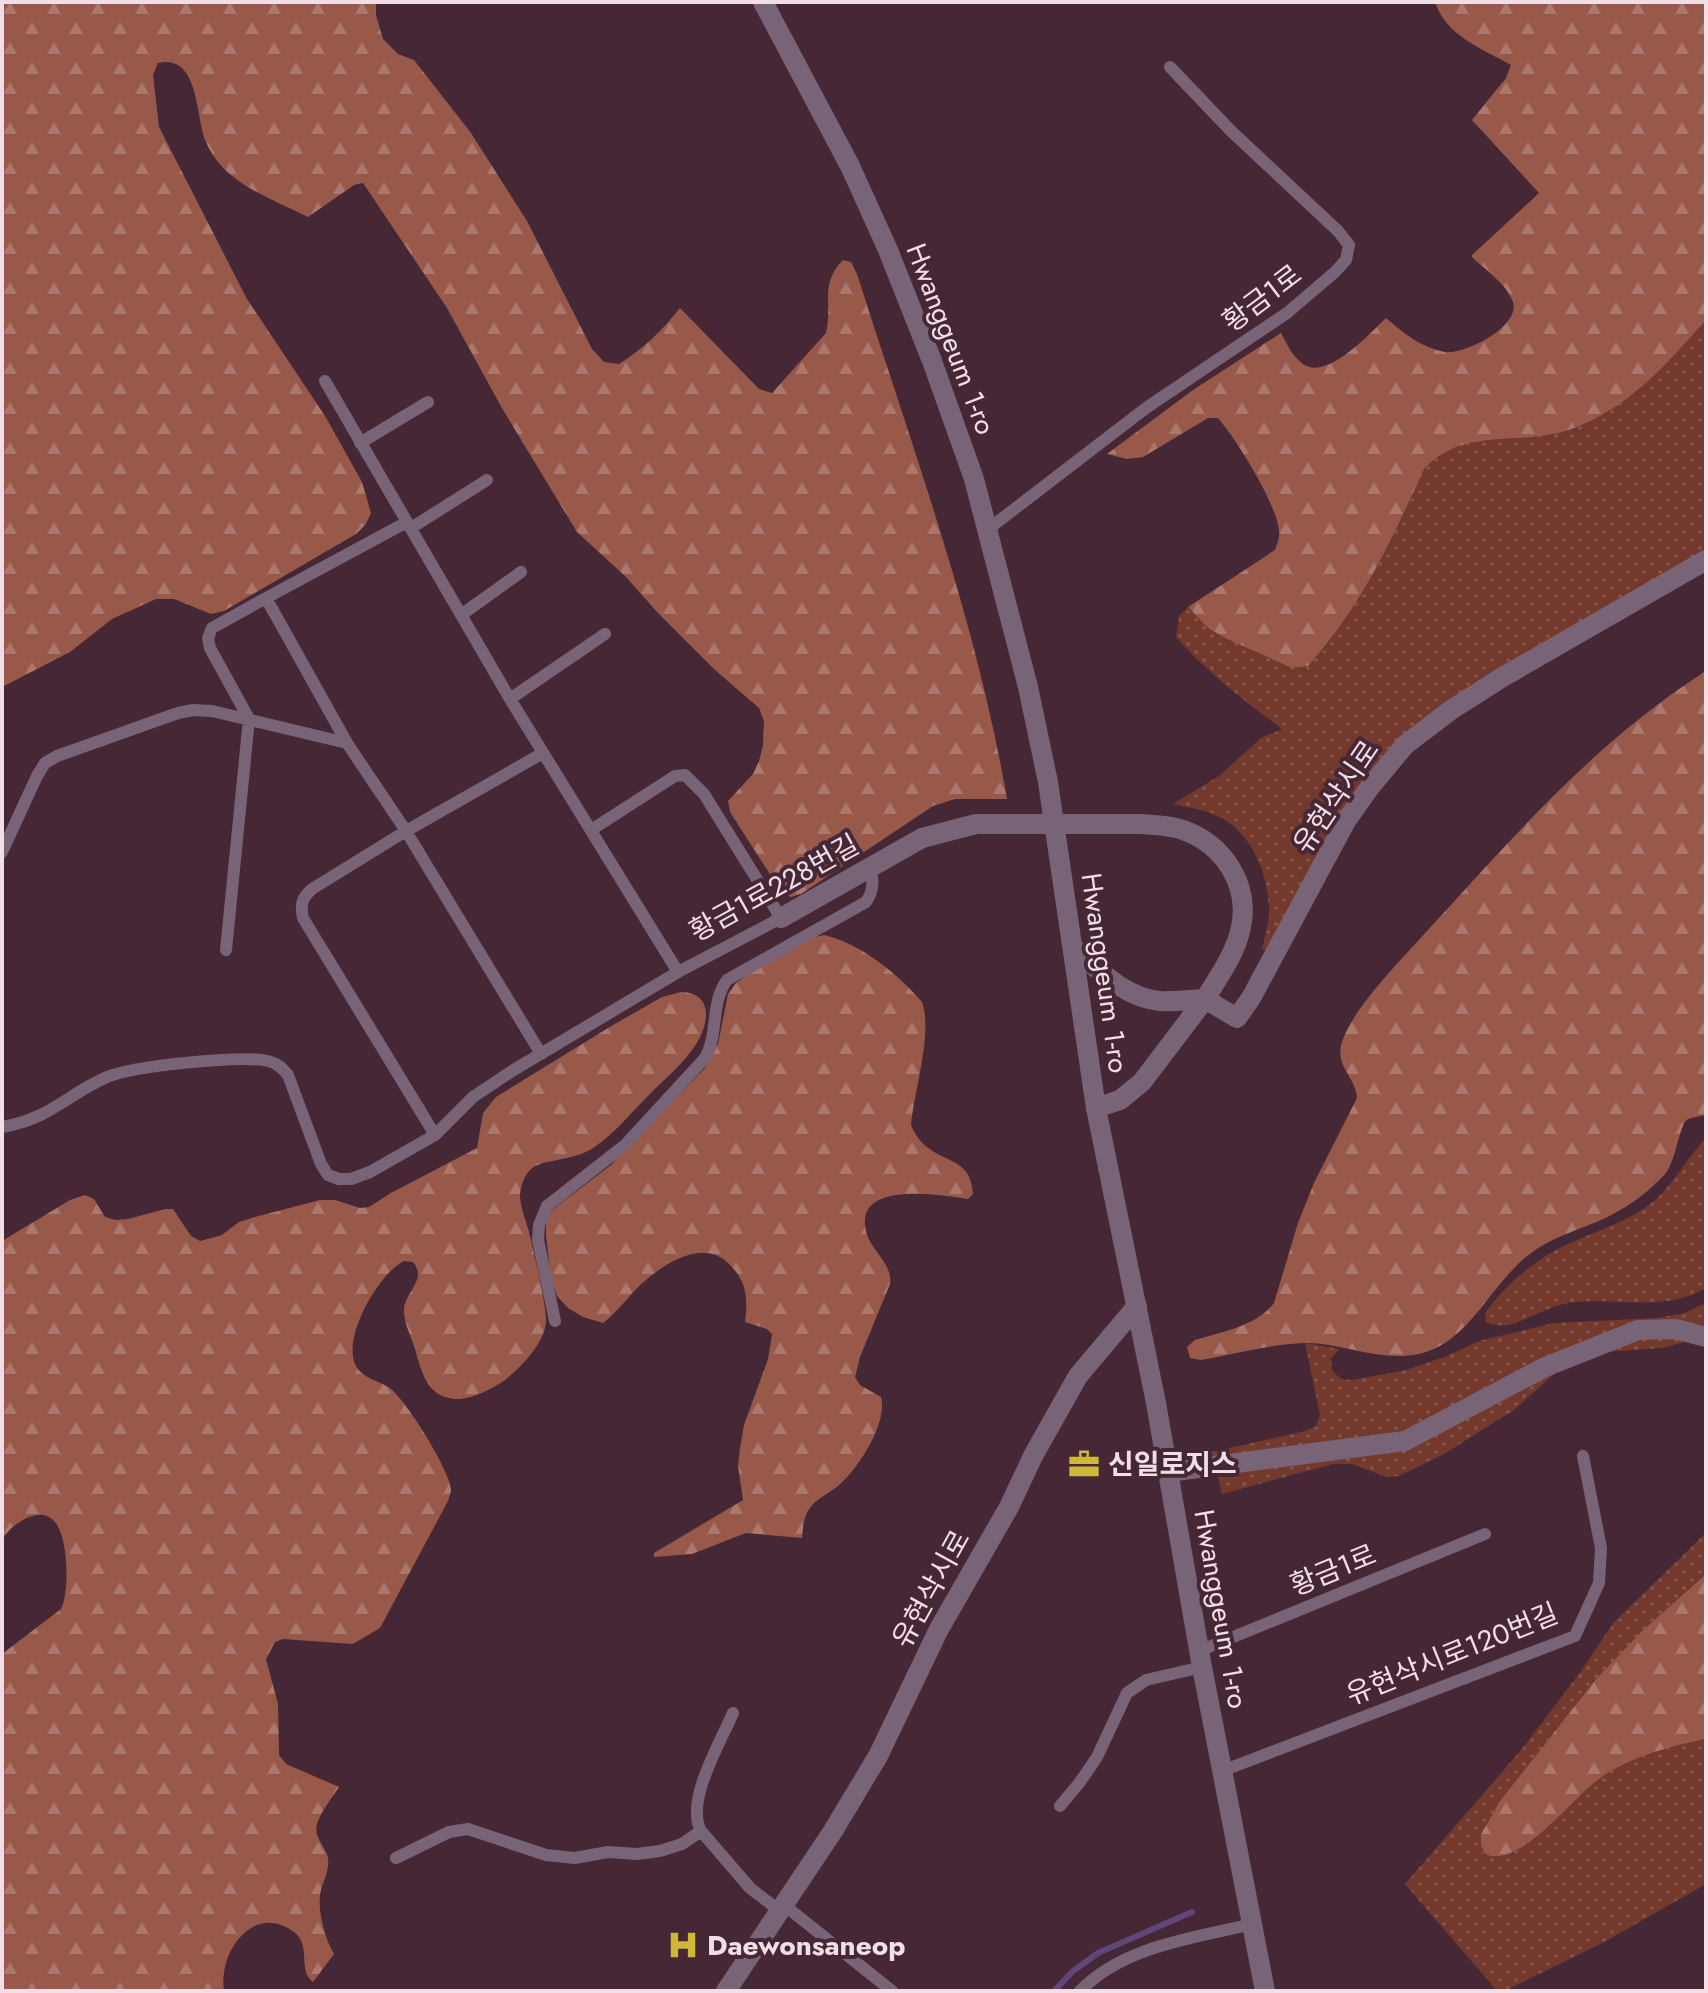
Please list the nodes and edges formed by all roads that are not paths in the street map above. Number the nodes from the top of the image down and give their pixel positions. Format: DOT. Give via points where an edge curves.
graph roads {
  1 [pos="763,2"];
  2 [pos="1170,67"];
  3 [pos="325,381"];
  4 [pos="428,402"];
  5 [pos="360,443"];
  6 [pos="487,480"];
  7 [pos="409,525"];
  8 [pos="987,530"];
  9 [pos="1706,560"];
  10 [pos="521,572"];
  11 [pos="266,598"];
  12 [pos="461,615"];
  13 [pos="605,634"];
  14 [pos="510,699"];
  15 [pos="249,719"];
  16 [pos="347,743"];
  17 [pos="543,753"];
  18 [pos="591,830"];
  19 [pos="406,831"];
  20 [pos="2,852"];
  21 [pos="871,868"];
  22 [pos="781,918"];
  23 [pos="1073,948"];
  24 [pos="226,950"];
  25 [pos="678,972"];
  26 [pos="1205,999"];
  27 [pos="541,1054"];
  28 [pos="1096,1108"];
  29 [pos="2,1127"];
  30 [pos="435,1135"];
  31 [pos="1137,1306"];
  32 [pos="555,1321"];
  33 [pos="1706,1337"];
  34 [pos="1583,1456"];
  35 [pos="1168,1472"];
  36 [pos="1485,1534"];
  37 [pos="1201,1659"];
  38 [pos="733,1713"];
  39 [pos="1222,1771"];
  40 [pos="1060,1806"];
  41 [pos="701,1831"];
  42 [pos="396,1858"];
  43 [pos="782,1908"];
  44 [pos="1252,1924"];
  45 [pos="726,1991"];
  46 [pos="892,1991"];
  47 [pos="1080,1991"];
  48 [pos="1265,1991"];
  1 -- 8 [label="street, Hwanggeum 1-ro" via="843,151 888,250 955,425"];
  2 -- 8 [label="lane, 황금1로" via="1338,231 1349,245 1346,260 1287,313 1146,408"];
  3 -- 5 [label="lane, 황금1로228번길"];
  4 -- 5 [label="lane"];
  5 -- 7 [label="lane, 황금1로228번길"];
  6 -- 7 [label="lane"];
  7 -- 11 [label="lane"];
  7 -- 12 [label="lane, 황금1로228번길"];
  8 -- 23 [label="street, Hwanggeum 1-ro" via="1048,782"];
  9 -- 26 [label="street, 유현삭시로" via="1501,678 1405,745 1346,821 1237,1018"];
  10 -- 12 [label="lane"];
  11 -- 15 [label="lane" via="212,628 208,638"];
  11 -- 16 [label="lane"];
  12 -- 14 [label="lane, 황금1로228번길"];
  13 -- 14 [label="lane"];
  14 -- 17 [label="lane, 황금1로228번길"];
  15 -- 16 [label="lane"];
  15 -- 20 [label="lane" via="193,710 57,756 37,776"];
  15 -- 24 [label="lane"];
  16 -- 19 [label="lane"];
  17 -- 18 [label="lane, 황금1로228번길"];
  17 -- 19 [label="lane"];
  18 -- 22 [label="lane" via="675,776 685,775 704,794"];
  18 -- 25 [label="lane, 황금1로228번길"];
  19 -- 27 [label="lane"];
  19 -- 30 [label="lane" via="312,889 300,907"];
  21 -- 22 [label="street, 황금1로228번길"];
  21 -- 26 [label="street, 황금1로228번길, bridge" via="922,838 976,824 1182,829 1220,852 1239,887 1242,925"];
  21 -- 32 [label="lane" via="874,883 866,902 727,980 705,1058 625,1145 547,1206 538,1240"];
  22 -- 25 [label="lane, 황금1로228번길"];
  23 -- 26 [label="street" via="1142,998"];
  23 -- 28 [label="street, Hwanggeum 1-ro"];
  25 -- 27 [label="lane"];
  26 -- 28 [label="street" via="1142,1082 1120,1100"];
  27 -- 30 [label="lane" via="473,1097"];
  28 -- 31 [label="street, Hwanggeum 1-ro"];
  29 -- 30 [label="lane" via="41,1117 92,1084 127,1071 253,1060 280,1066 288,1075 328,1175 351,1179 370,1172"];
  31 -- 35 [label="street, Hwanggeum 1-ro"];
  31 -- 43 [label="street, 유현삭시로" via="1078,1376 939,1629 878,1756"];
  33 -- 35 [label="street" via="1676,1329 1638,1330 1545,1367 1405,1441"];
  34 -- 39 [label="lane, 유현삭시로120번길" via="1601,1548 1599,1583 1575,1636"];
  35 -- 37 [label="street, Hwanggeum 1-ro"];
  36 -- 37 [label="lane, 황금1로"];
  37 -- 39 [label="street, Hwanggeum 1-ro"];
  37 -- 40 [label="lane" via="1127,1693 1097,1757"];
  38 -- 41 [label="lane" via="696,1806"];
  39 -- 44 [label="street, Hwanggeum 1-ro"];
  41 -- 42 [label="lane" via="660,1851 575,1858 546,1855 468,1829 449,1832"];
  41 -- 43 [label="lane" via="750,1888"];
  43 -- 45 [label="street, 유현삭시로"];
  43 -- 46 [label="lane"];
  44 -- 47 [label="lane" via="1134,1955"];
  44 -- 48 [label="street, Hwanggeum 1-ro"];
}
